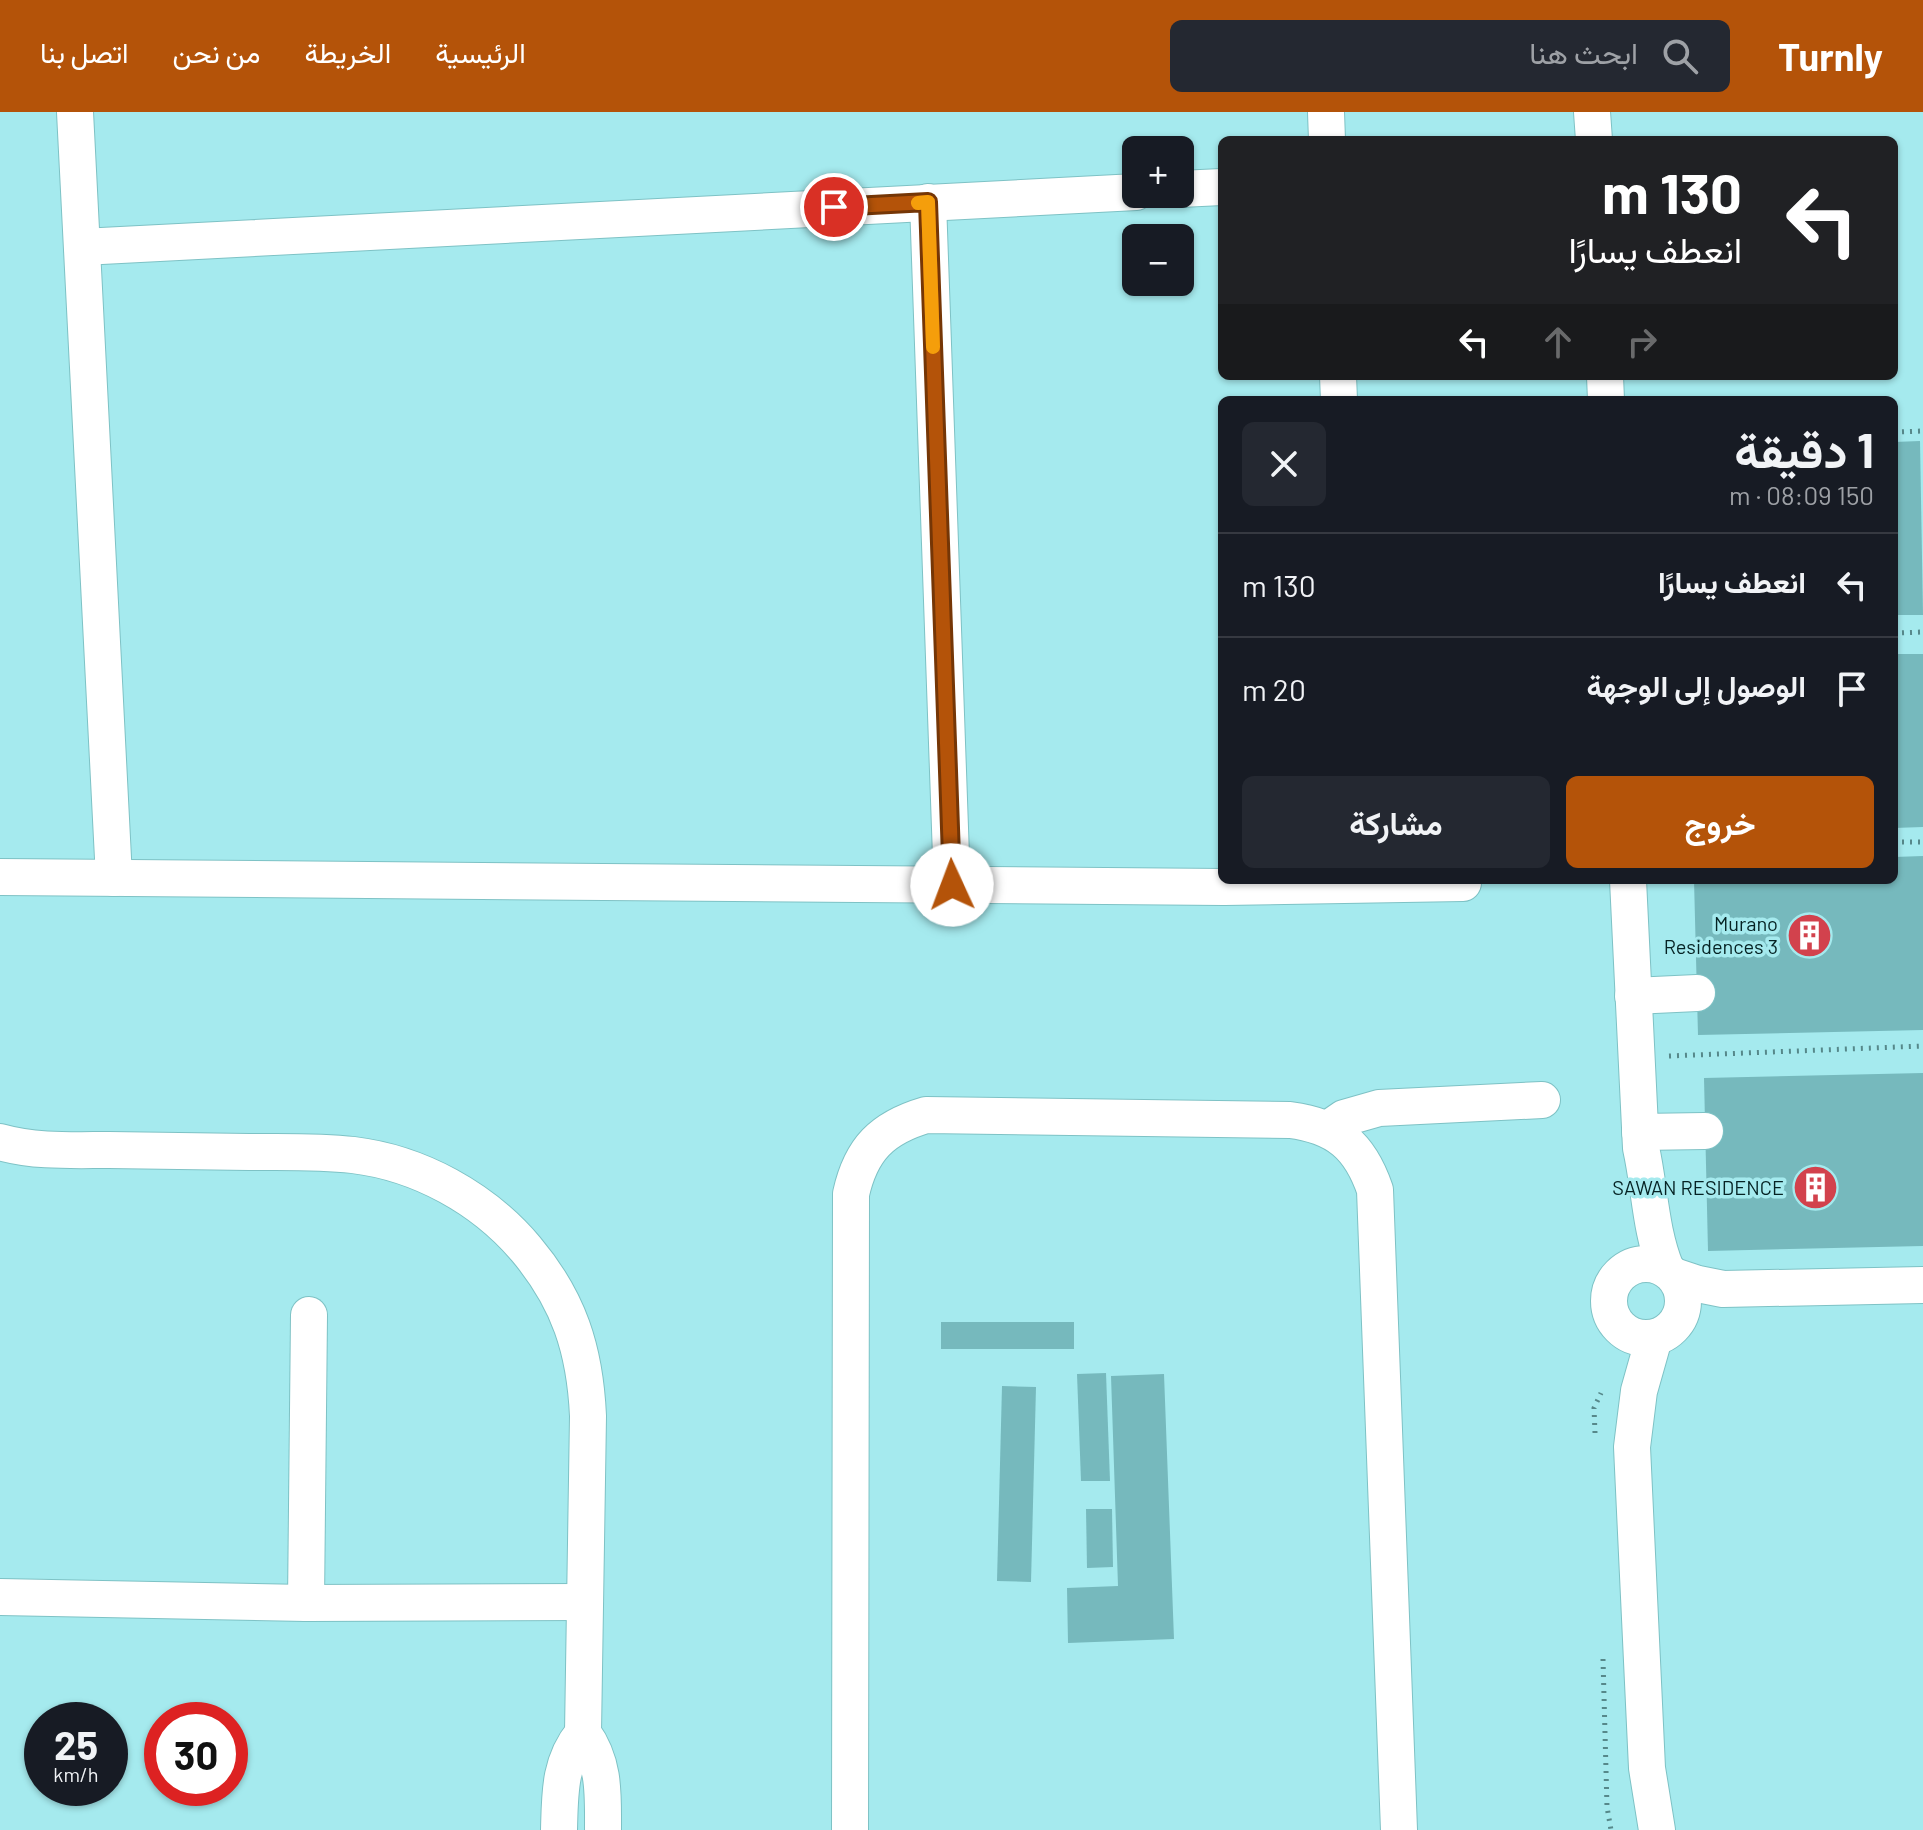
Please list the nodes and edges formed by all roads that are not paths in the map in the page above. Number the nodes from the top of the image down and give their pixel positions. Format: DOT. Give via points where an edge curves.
graph roads {
  1 [pos="75,112"];
  2 [pos="1326,112"];
  3 [pos="1592,112"];
  4 [pos="1327,136"];
  5 [pos="1594,136"];
  6 [pos="1218,187"];
  7 [pos="1194,188"];
  8 [pos="1122,193"];
  9 [pos="928,202"];
  10 [pos="82,247"];
  11 [pos="0,877"];
  12 [pos="114,878"];
  13 [pos="1318,884"];
  14 [pos="1628,884"];
  15 [pos="952,885"];
  16 [pos="1697,993"];
  17 [pos="1633,996"];
  18 [pos="1542,1100"];
  19 [pos="1328,1129"];
  20 [pos="1705,1131"];
  21 [pos="1640,1140"];
  22 [pos="0,1142"];
  23 [pos="1670,1273"];
  24 [pos="1616,1280"];
  25 [pos="1923,1285"];
  26 [pos="1870,1287"];
  27 [pos="309,1315"];
  28 [pos="1619,1327"];
  29 [pos="1665,1332"];
  30 [pos="1632,1447"];
  31 [pos="0,1597"];
  32 [pos="585,1602"];
  33 [pos="306,1603"];
  34 [pos="583,1733"];
  35 [pos="611,1821"];
  36 [pos="554,1825"];
  37 [pos="850,1830"];
  38 [pos="1399,1830"];
  39 [pos="1657,1830"];
  1 -- 10 [label="street"];
  2 -- 4 [label="street"];
  3 -- 5 [label="street"];
  6 -- 7 [label="street"];
  8 -- 9 [label="street"];
  9 -- 10 [label="street"];
  9 -- 15 [label="street"];
  10 -- 12 [label="street"];
  11 -- 12 [label="street"];
  12 -- 15 [label="street"];
  13 -- 15 [label="street"];
  14 -- 17 [label="street"];
  16 -- 17 [label="street"];
  17 -- 21 [label="street"];
  18 -- 19 [label="street" via="1379,1108 1344,1118"];
  19 -- 37 [label="street" via="1290,1120 926,1115 890,1129 863,1158 850,1214"];
  19 -- 38 [label="street" via="1357,1153 1375,1190"];
  20 -- 21 [label="street"];
  21 -- 23 [label="street" via="1654,1235"];
  21 -- 24 [label="street" via="1630,1235"];
  22 -- 32 [label="street" via="49,1150 353,1155 442,1182 493,1216 545,1274 579,1342 588,1416"];
  23 -- 24 [label="street" via="1655,1265 1634,1266"];
  23 -- 26 [label="street" via="1723,1289"];
  23 -- 29 [label="street" via="1680,1285 1684,1307"];
  24 -- 28 [label="street" via="1609,1304"];
  25 -- 26 [label="street"];
  26 -- 29 [label="street" via="1826,1305 1702,1314"];
  27 -- 33 [label="street"];
  28 -- 29 [label="street" via="1641,1338"];
  28 -- 30 [label="street" via="1620,1388"];
  29 -- 30 [label="street" via="1639,1391"];
  30 -- 39 [label="street" via="1647,1768"];
  31 -- 33 [label="street"];
  32 -- 33 [label="street"];
  32 -- 34 [label="street"];
  34 -- 35 [label="street" via="598,1759"];
  34 -- 36 [label="street" via="572,1745 561,1775"];
}
